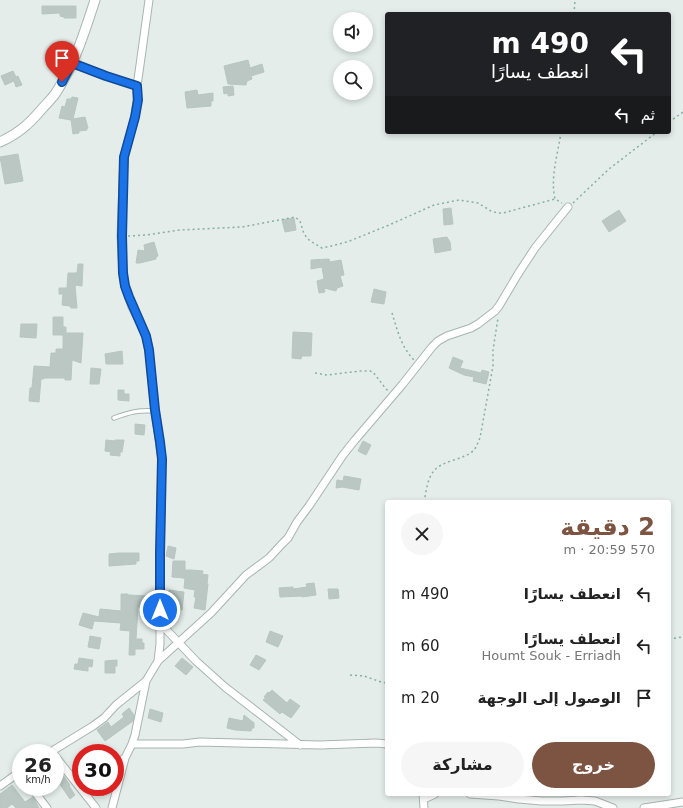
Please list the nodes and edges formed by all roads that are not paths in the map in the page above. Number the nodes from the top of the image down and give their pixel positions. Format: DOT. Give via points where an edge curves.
graph roads {
  1 [pos="95,0"];
  2 [pos="149,0"];
  3 [pos="72,63"];
  4 [pos="137,86"];
  5 [pos="0,142"];
  6 [pos="568,207"];
  7 [pos="155,410"];
  8 [pos="114,418"];
  9 [pos="160,624"];
  10 [pos="178,642"];
  11 [pos="158,661"];
  12 [pos="146,681"];
  13 [pos="132,744"];
  14 [pos="385,744"];
  15 [pos="64,745"];
  16 [pos="301,745"];
  17 [pos="125,758"];
  18 [pos="64,767"];
  19 [pos="72,776"];
  20 [pos="12,778"];
  21 [pos="0,786"];
  22 [pos="37,796"];
  23 [pos="88,796"];
  24 [pos="424,796"];
  25 [pos="496,796"];
  26 [pos="683,802"];
  27 [pos="46,808"];
  28 [pos="96,808"];
  29 [pos="112,808"];
  30 [pos="424,808"];
  31 [pos="613,808"];
  32 [pos="644,808"];
  1 -- 3 [label="street"];
  2 -- 4 [label="street"];
  3 -- 4 [label="street"];
  3 -- 5 [label="street" via="57,92 33,120"];
  4 -- 7 [label="street" via="135,117 124,157 123,273 132,307 146,336"];
  6 -- 10 [label="street" via="535,248 495,311 478,324 446,336 432,347 343,455 288,538"];
  7 -- 8 [label="lane" via="140,410"];
  7 -- 9 [label="street" via="162,459"];
  9 -- 10 [label="street"];
  9 -- 11 [label="street"];
  10 -- 11 [label="street"];
  10 -- 16 [label="street" via="225,687"];
  11 -- 12 [label="street"];
  12 -- 13 [label="street"];
  12 -- 15 [label="street" via="104,718"];
  13 -- 16 [label="street" via="200,742"];
  13 -- 17 [label="street"];
  14 -- 16 [label="street"];
  17 -- 29 [label="street"];
  18 -- 19 [label="street"];
  20 -- 21 [label="street"];
  22 -- 27 [label="street"];
  23 -- 28 [label="street"];
  24 -- 30 [label="street"];
  25 -- 31 [label="street" via="541,801 595,801"];
  26 -- 32 [label="street"];
}
